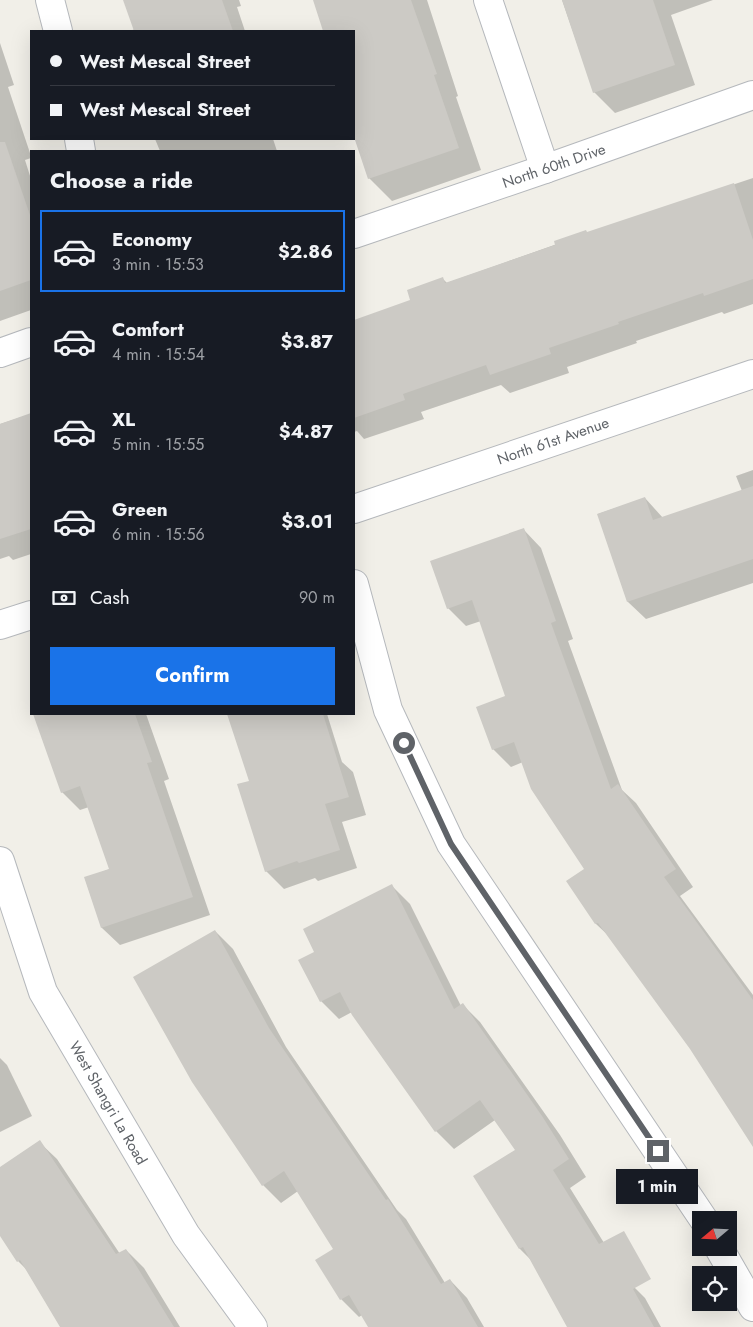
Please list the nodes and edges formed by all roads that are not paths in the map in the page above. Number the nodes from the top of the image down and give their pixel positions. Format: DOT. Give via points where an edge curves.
graph roads {
  1 [pos="50,0"];
  2 [pos="488,0"];
  3 [pos="58,30"];
  4 [pos="753,95"];
  5 [pos="545,169"];
  6 [pos="355,234"];
  7 [pos="30,342"];
  8 [pos="0,353"];
  9 [pos="753,374"];
  10 [pos="355,509"];
  11 [pos="355,588"];
  12 [pos="30,615"];
  13 [pos="0,625"];
  14 [pos="0,861"];
  15 [pos="698,1211"];
  16 [pos="724,1256"];
  17 [pos="753,1308"];
  18 [pos="252,1327"];
  1 -- 3 [label="street"];
  2 -- 5 [label="street"];
  4 -- 5 [label="street, North 60th Drive"];
  5 -- 6 [label="street, North 60th Drive"];
  7 -- 8 [label="street"];
  9 -- 10 [label="street, North 61st Avenue"];
  11 -- 15 [label="street" via="388,710 451,844"];
  12 -- 13 [label="street"];
  14 -- 18 [label="street, West Shangri La Road" via="43,992 186,1235"];
  16 -- 17 [label="street"];
}
